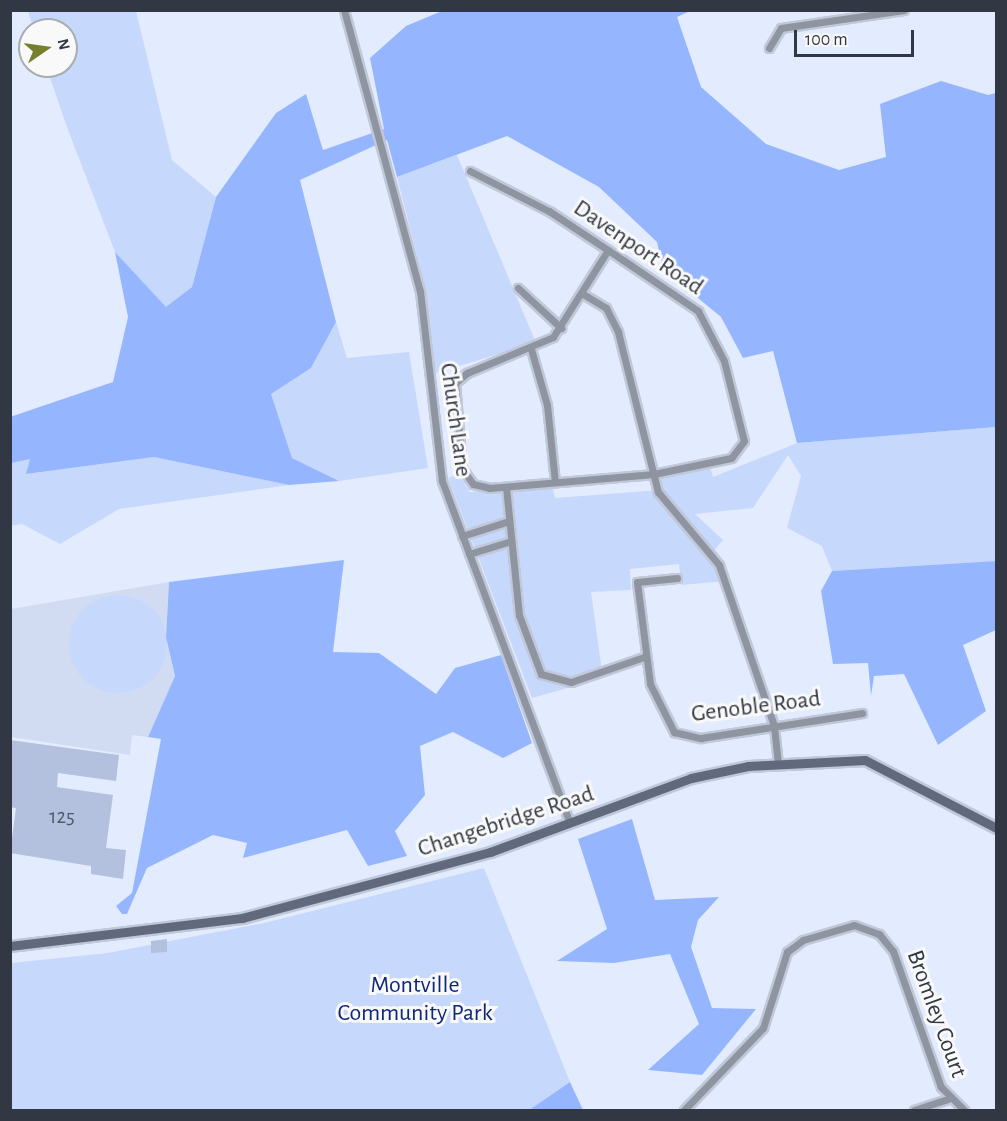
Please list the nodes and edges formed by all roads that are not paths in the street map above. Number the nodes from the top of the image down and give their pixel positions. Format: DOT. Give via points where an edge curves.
graph roads {
  1 [pos="344,10"];
  2 [pos="904,10"];
  3 [pos="871,13"];
  4 [pos="770,48"];
  5 [pos="470,171"];
  6 [pos="608,250"];
  7 [pos="518,288"];
  8 [pos="583,294"];
  9 [pos="561,328"];
  10 [pos="531,349"];
  11 [pos="654,474"];
  12 [pos="555,482"];
  13 [pos="506,487"];
  14 [pos="509,520"];
  15 [pos="462,536"];
  16 [pos="511,541"];
  17 [pos="469,554"];
  18 [pos="677,578"];
  19 [pos="644,657"];
  20 [pos="862,713"];
  21 [pos="774,726"];
  22 [pos="778,762"];
  23 [pos="570,823"];
  24 [pos="996,828"];
  25 [pos="10,946"];
  26 [pos="948,1099"];
  27 [pos="684,1110"];
  28 [pos="914,1110"];
  29 [pos="964,1110"];
  1 -- 15 [label="street, Church Lane" via="414,265 436,457"];
  2 -- 3 [label="street"];
  3 -- 4 [label="street" via="782,28"];
  5 -- 6 [label="street, Davenport Road" via="549,211"];
  6 -- 8 [label="street"];
  6 -- 11 [label="street, Davenport Road" via="705,319 724,361 742,427 742,446 731,458"];
  7 -- 9 [label="street"];
  8 -- 9 [label="street"];
  8 -- 11 [label="street" via="606,308 618,332"];
  9 -- 10 [label="street"];
  10 -- 12 [label="street" via="547,405"];
  10 -- 13 [label="street, Davenport Road" via="467,373 455,383 462,468 473,484"];
  11 -- 12 [label="street, Davenport Road"];
  11 -- 21 [label="street" via="664,502 715,555"];
  12 -- 13 [label="street, Davenport Road"];
  13 -- 14 [label="street"];
  14 -- 15 [label="street"];
  14 -- 16 [label="street"];
  15 -- 17 [label="street, Church Lane"];
  16 -- 17 [label="street"];
  16 -- 19 [label="street" via="519,615 535,664 545,677 572,682"];
  17 -- 23 [label="street, Church Lane"];
  18 -- 19 [label="street, Genoble Road" via="637,582"];
  19 -- 21 [label="street, Genoble Road" via="664,720 679,735 700,738"];
  20 -- 21 [label="street, Genoble Road"];
  21 -- 22 [label="street"];
  22 -- 23 [label="main road, Changebridge Road" via="691,778"];
  22 -- 24 [label="main road, Changebridge Road" via="843,758 875,763"];
  23 -- 25 [label="main road, Changebridge Road" via="479,856 242,918"];
  26 -- 27 [label="street, Bromley Court" via="893,951 879,934 854,925 803,940 787,952 763,1028"];
  26 -- 28 [label="street"];
  26 -- 29 [label="street, Bromley Court"];
}
